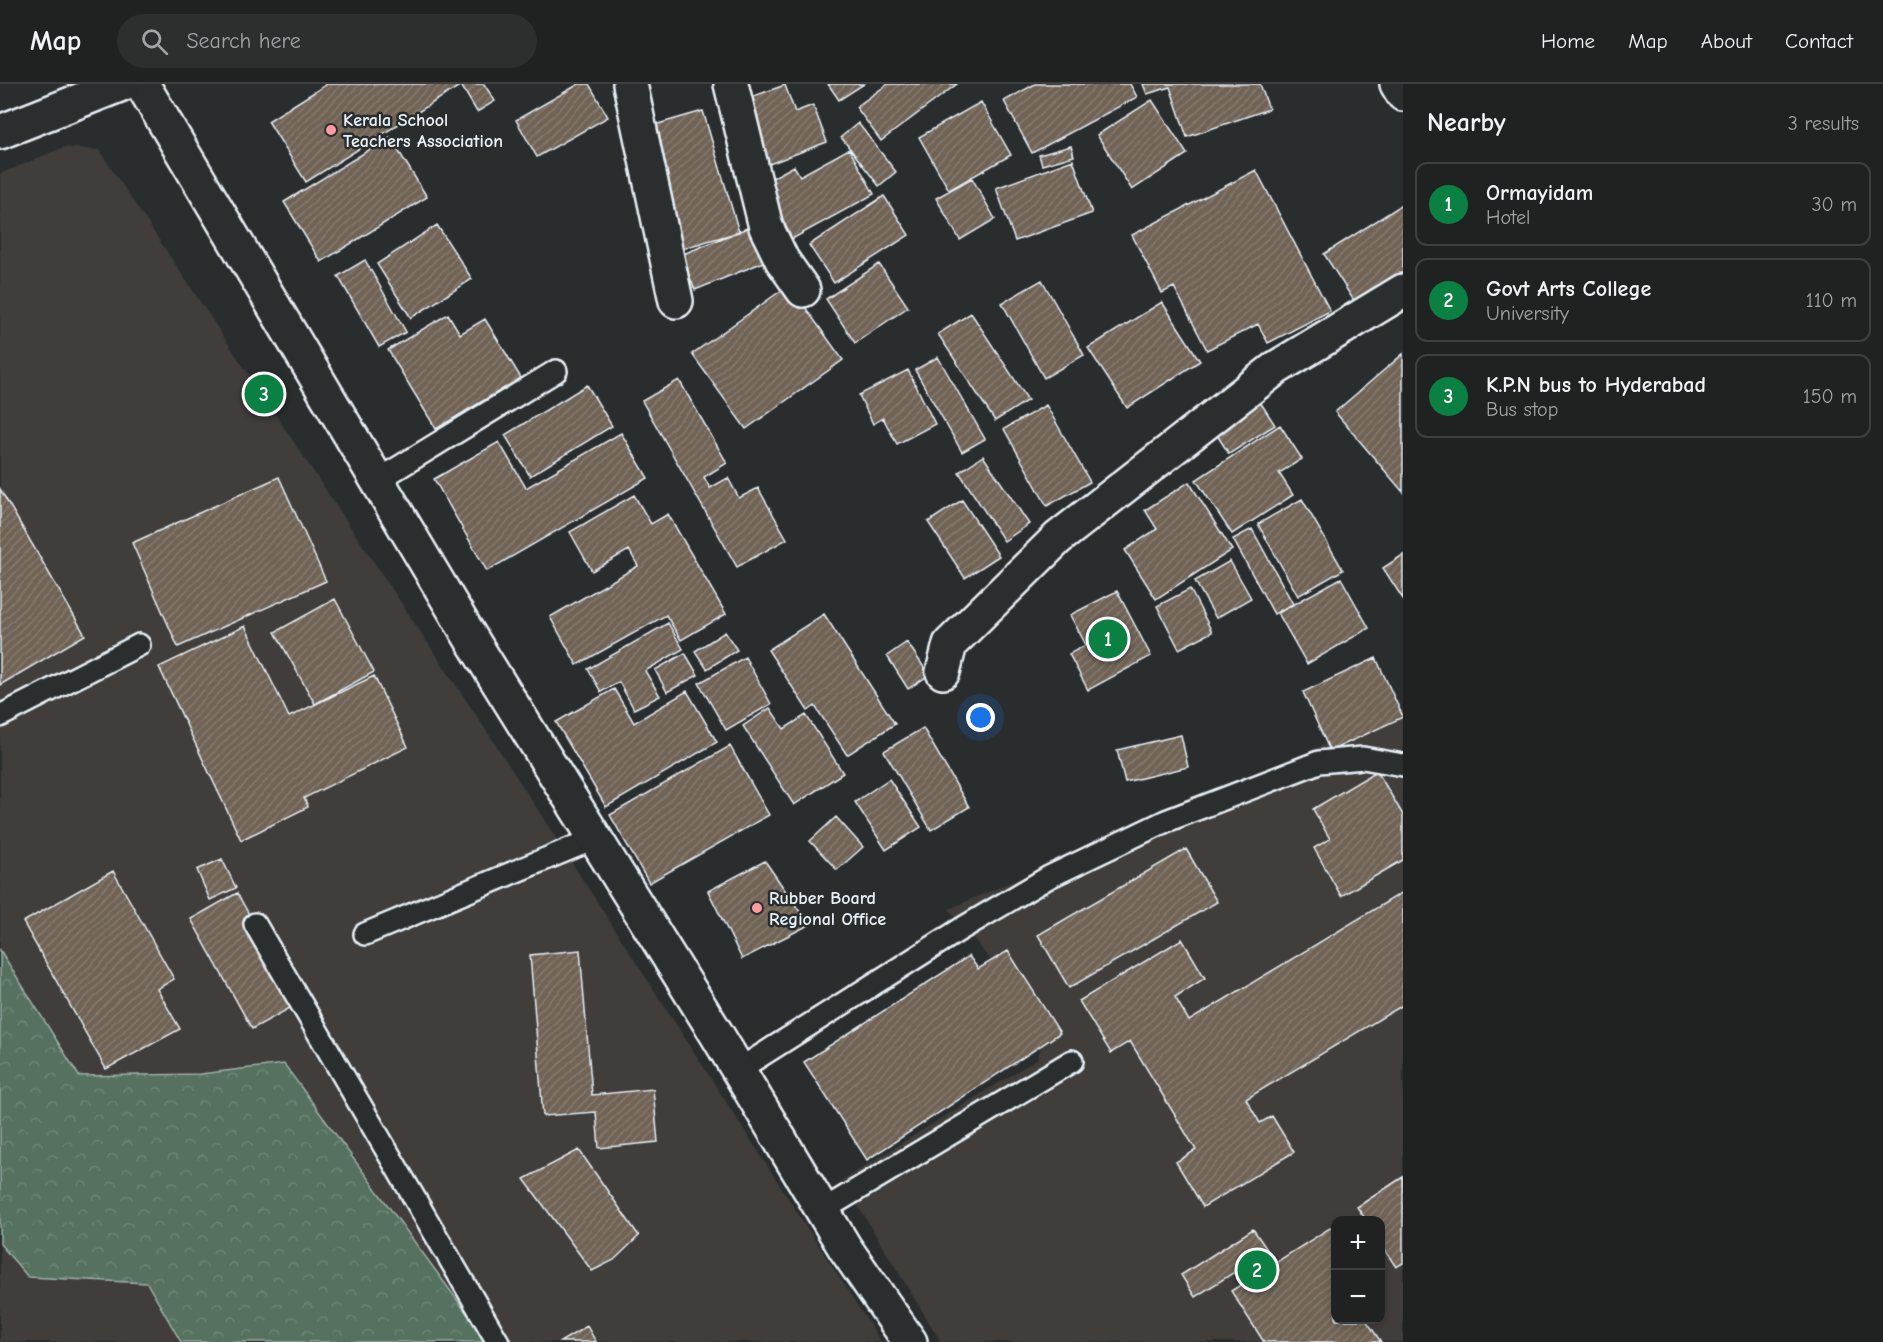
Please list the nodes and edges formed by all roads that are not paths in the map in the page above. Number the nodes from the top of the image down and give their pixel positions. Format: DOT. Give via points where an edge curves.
graph roads {
  1 [pos="122,84"];
  2 [pos="142,84"];
  3 [pos="630,84"];
  4 [pos="731,84"];
  5 [pos="1396,84"];
  6 [pos="1403,93"];
  7 [pos="0,132"];
  8 [pos="803,290"];
  9 [pos="1403,291"];
  10 [pos="676,301"];
  11 [pos="556,371"];
  12 [pos="378,480"];
  13 [pos="139,645"];
  14 [pos="943,672"];
  15 [pos="0,716"];
  16 [pos="1403,765"];
  17 [pos="596,838"];
  18 [pos="255,924"];
  19 [pos="365,934"];
  20 [pos="1072,1061"];
  21 [pos="738,1070"];
  22 [pos="823,1210"];
  23 [pos="498,1342"];
  24 [pos="910,1342"];
  1 -- 7 [label="street"];
  2 -- 12 [label="street"];
  3 -- 10 [label="street"];
  4 -- 8 [label="street" via="766,227"];
  5 -- 6 [label="street"];
  9 -- 14 [label="street" via="1276,368 1058,538 950,644"];
  11 -- 12 [label="lane"];
  12 -- 17 [label="street"];
  13 -- 15 [label="lane"];
  16 -- 21 [label="lane" via="1363,758 1318,762 1166,821 1030,888"];
  17 -- 19 [label="lane"];
  17 -- 21 [label="street"];
  18 -- 23 [label="lane"];
  20 -- 22 [label="lane"];
  21 -- 22 [label="street"];
  22 -- 24 [label="street"];
}
